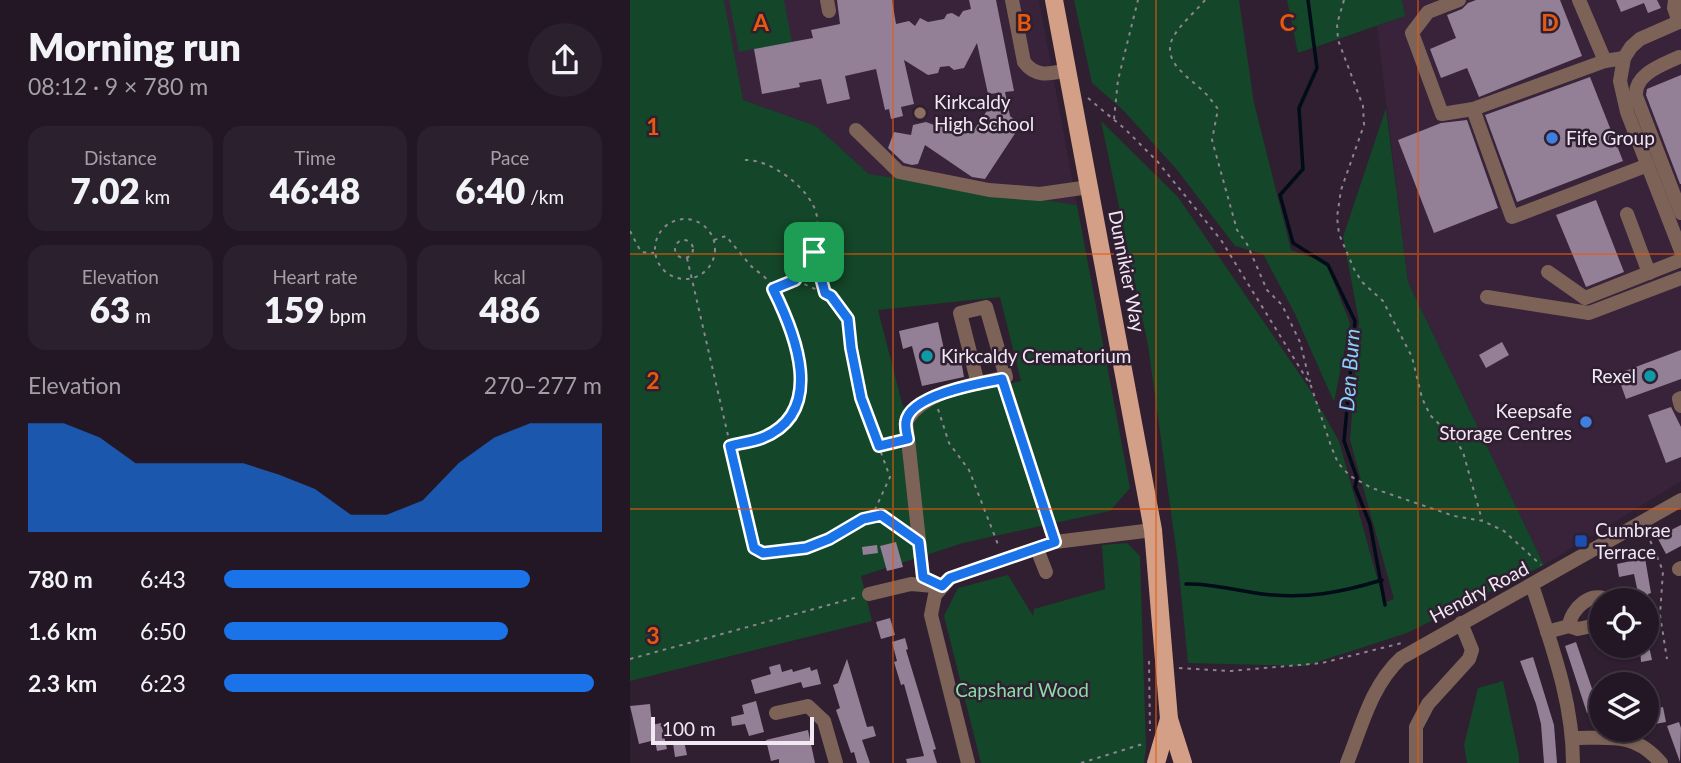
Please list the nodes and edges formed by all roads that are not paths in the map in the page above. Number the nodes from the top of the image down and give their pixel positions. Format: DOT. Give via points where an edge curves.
graph roads {
  1 [pos="1012,0"];
  2 [pos="1054,0"];
  3 [pos="1459,0"];
  4 [pos="1579,0"];
  5 [pos="1675,0"];
  6 [pos="1680,21"];
  7 [pos="1679,57"];
  8 [pos="1624,58"];
  9 [pos="1605,61"];
  10 [pos="1067,70"];
  11 [pos="1473,108"];
  12 [pos="856,130"];
  13 [pos="1648,165"];
  14 [pos="1089,187"];
  15 [pos="1628,214"];
  16 [pos="1681,214"];
  17 [pos="1681,251"];
  18 [pos="1681,260"];
  19 [pos="1548,272"];
  20 [pos="1649,272"];
  21 [pos="1681,278"];
  22 [pos="1487,296"];
  23 [pos="1002,379"];
  24 [pos="978,384"];
  25 [pos="1681,502"];
  26 [pos="1153,530"];
  27 [pos="1055,542"];
  28 [pos="1037,548"];
  29 [pos="1046,572"];
  30 [pos="1532,585"];
  31 [pos="942,586"];
  32 [pos="869,594"];
  33 [pos="1589,600"];
  34 [pos="1461,623"];
  35 [pos="1569,626"];
  36 [pos="1589,627"];
  37 [pos="1547,632"];
  38 [pos="776,713"];
  39 [pos="1169,719"];
  40 [pos="1573,738"];
  41 [pos="1153,755"];
  42 [pos="836,763"];
  43 [pos="968,763"];
  44 [pos="1183,763"];
  45 [pos="1347,763"];
  46 [pos="1416,763"];
  47 [pos="1573,763"];
  48 [pos="1661,763"];
  1 -- 10 [label="street" via="1029,69 1045,75"];
  2 -- 10 [label="main road, Dunnikier Way"];
  3 -- 11 [label="street" via="1428,12 1412,33 1442,114"];
  4 -- 9 [label="street"];
  5 -- 6 [label="street"];
  6 -- 8 [label="street" via="1640,39"];
  7 -- 16 [label="street" via="1648,73 1635,89"];
  8 -- 9 [label="street"];
  8 -- 13 [label="street" via="1622,96"];
  9 -- 11 [label="street"];
  10 -- 14 [label="main road, Dunnikier Way"];
  11 -- 13 [label="street" via="1512,217"];
  12 -- 14 [label="street" via="899,172 989,190 1040,194"];
  13 -- 17 [label="street"];
  14 -- 26 [label="main road, Dunnikier Way"];
  15 -- 20 [label="street"];
  18 -- 20 [label="street"];
  19 -- 20 [label="street" via="1585,298"];
  21 -- 22 [label="street" via="1589,313"];
  23 -- 24 [label="street"];
  23 -- 24 [label="street" via="1006,377 986,307 960,313"];
  23 -- 27 [label="street"];
  24 -- 31 [label="street" via="950,390 913,408 905,421 923,577"];
  25 -- 30 [label="street, Hendry Road"];
  26 -- 27 [label="street"];
  26 -- 39 [label="main road, Dunnikier Way" via="1170,664"];
  27 -- 28 [label="street"];
  28 -- 29 [label="street"];
  28 -- 31 [label="street" via="950,578"];
  30 -- 34 [label="street, Hendry Road"];
  30 -- 37 [label="street"];
  31 -- 32 [label="street" via="911,584"];
  31 -- 43 [label="street" via="931,615"];
  33 -- 35 [label="street" via="1576,607"];
  34 -- 45 [label="street, Hendry Road" via="1387,671 1370,701"];
  34 -- 46 [label="street" via="1472,650 1469,660 1428,704 1416,727"];
  35 -- 36 [label="street"];
  35 -- 37 [label="street"];
  37 -- 40 [label="street" via="1565,689"];
  38 -- 42 [label="street" via="808,706 824,721"];
  39 -- 41 [label="main road, Dunnikier Way"];
  39 -- 44 [label="main road, Dunnikier Way"];
  40 -- 47 [label="street"];
  40 -- 48 [label="street" via="1623,738 1649,749"];
}
